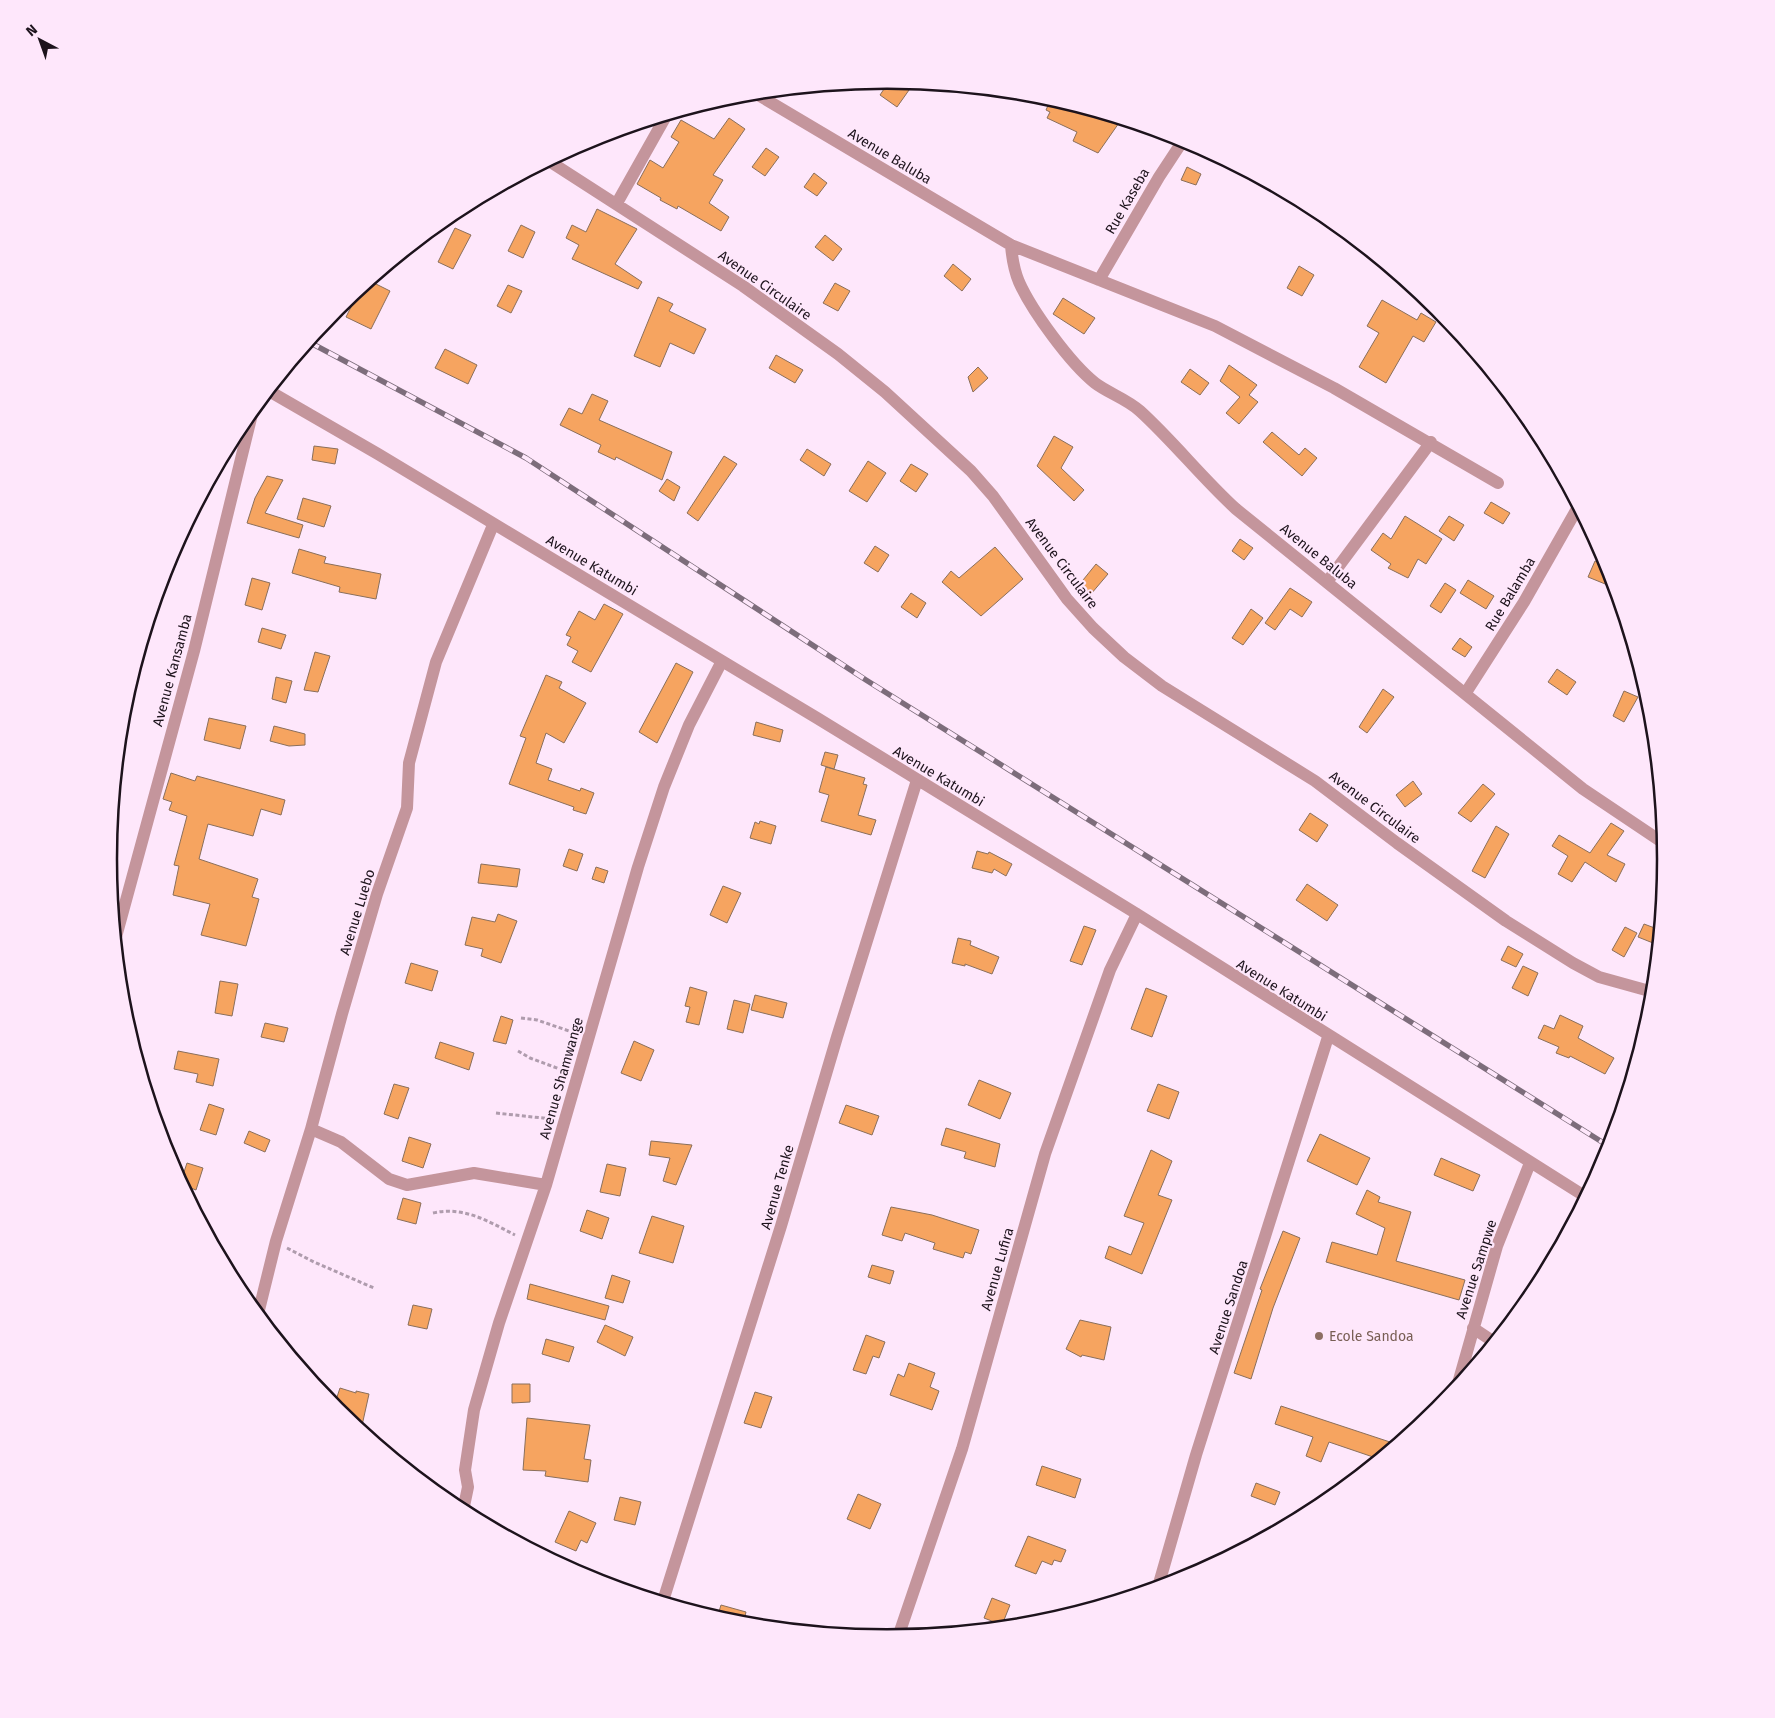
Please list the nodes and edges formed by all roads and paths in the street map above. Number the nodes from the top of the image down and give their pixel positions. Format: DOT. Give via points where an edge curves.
graph roads {
  1 [pos="765,99"];
  2 [pos="662,123"];
  3 [pos="1179,146"];
  4 [pos="555,164"];
  5 [pos="617,203"];
  6 [pos="1011,245"];
  7 [pos="1099,280"];
  8 [pos="273,394"];
  9 [pos="248,429"];
  10 [pos="1431,442"];
  11 [pos="1498,483"];
  12 [pos="1575,512"];
  13 [pos="494,524"];
  14 [pos="1327,582"];
  15 [pos="722,661"];
  16 [pos="1465,694"];
  17 [pos="917,780"];
  18 [pos="1657,839"];
  19 [pos="1137,914"];
  20 [pos="120,922"];
  21 [pos="1646,990"];
  22 [pos="521,1018"];
  23 [pos="587,1037"];
  24 [pos="1328,1037"];
  25 [pos="518,1050"];
  26 [pos="578,1076"];
  27 [pos="496,1113"];
  28 [pos="565,1121"];
  29 [pos="311,1128"];
  30 [pos="1530,1163"];
  31 [pos="546,1185"];
  32 [pos="1581,1194"];
  33 [pos="433,1213"];
  34 [pos="276,1241"];
  35 [pos="526,1241"];
  36 [pos="374,1288"];
  37 [pos="260,1306"];
  38 [pos="1473,1328"];
  39 [pos="1490,1339"];
  40 [pos="1461,1374"];
  41 [pos="464,1502"];
  42 [pos="1160,1579"];
  43 [pos="665,1596"];
  44 [pos="901,1629"];
  1 -- 6 [label="street, Avenue Baluba"];
  2 -- 5 [label="street"];
  3 -- 7 [label="street, Rue Kaseba"];
  4 -- 5 [label="street, Avenue Circulaire"];
  5 -- 21 [label="street, Avenue Circulaire" via="751,292 885,392 971,471 1067,599 1124,657 1162,686 1315,781 1506,921 1599,977"];
  6 -- 7 [label="street, Avenue Baluba"];
  6 -- 14 [label="street, Avenue Baluba" via="1020,283 1073,361 1095,382 1138,409 1212,488"];
  7 -- 10 [label="street, Avenue Baluba" via="1215,326"];
  8 -- 13 [label="street, Avenue Katumbi"];
  9 -- 20 [label="street, Avenue Kansamba" via="194,651"];
  10 -- 11 [label="street, Avenue Baluba"];
  10 -- 14 [label="street"];
  12 -- 16 [label="street, Rue Balamba" via="1524,602"];
  13 -- 15 [label="street, Avenue Katumbi"];
  13 -- 29 [label="street, Avenue Luebo" via="436,662 409,763 407,808 369,922"];
  14 -- 16 [label="street, Avenue Baluba"];
  15 -- 17 [label="street, Avenue Katumbi"];
  15 -- 23 [label="street, Avenue Shamwange" via="689,724 664,787"];
  16 -- 18 [label="street, Avenue Baluba" via="1583,788"];
  17 -- 19 [label="street, Avenue Katumbi"];
  17 -- 43 [label="street, Avenue Tenke"];
  19 -- 24 [label="street, Avenue Katumbi"];
  19 -- 44 [label="street, Avenue Lufira" via="1110,970 1045,1154 962,1449"];
  22 -- 23 [label="path" via="537,1020"];
  23 -- 26 [label="street, Avenue Shamwange"];
  24 -- 30 [label="street, Avenue Katumbi"];
  24 -- 42 [label="street, Avenue Sandoa" via="1196,1455"];
  25 -- 26 [label="path" via="530,1058"];
  26 -- 28 [label="street, Avenue Shamwange"];
  27 -- 28 [label="path"];
  28 -- 31 [label="street, Avenue Shamwange"];
  29 -- 31 [label="street" via="341,1142 389,1179 407,1185 474,1173"];
  29 -- 34 [label="street, Avenue Luebo"];
  30 -- 32 [label="street, Avenue Katumbi"];
  30 -- 38 [label="street, Avenue Sampwe" via="1497,1246"];
  31 -- 35 [label="street, Avenue Shamwange"];
  33 -- 35 [label="path" via="448,1209 472,1214"];
  34 -- 36 [label="path" via="314,1262"];
  34 -- 37 [label="street, Avenue Luebo"];
  35 -- 41 [label="street, Avenue Shamwange" via="474,1410 467,1446 465,1470 468,1487"];
  38 -- 39 [label="street"];
  38 -- 40 [label="street, Avenue Sampwe"];
}
